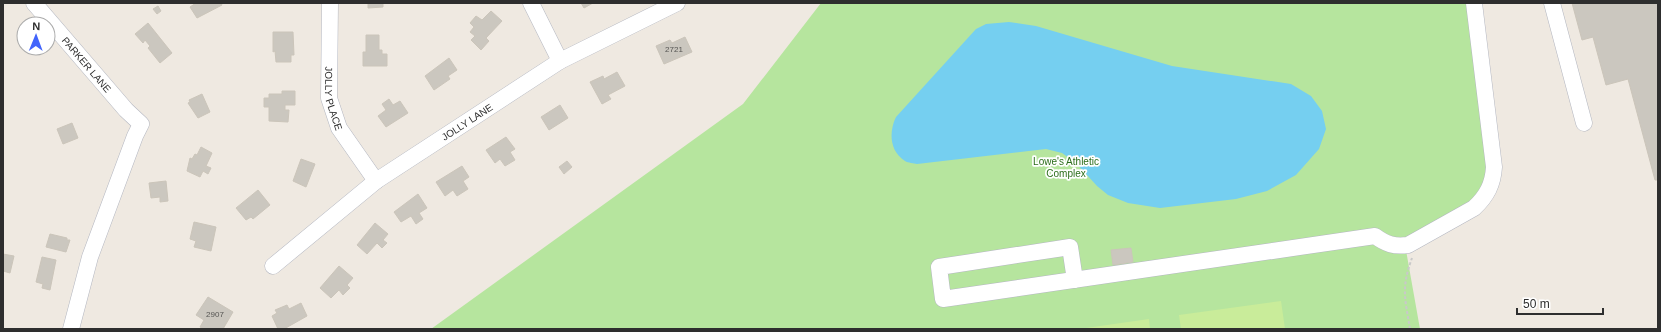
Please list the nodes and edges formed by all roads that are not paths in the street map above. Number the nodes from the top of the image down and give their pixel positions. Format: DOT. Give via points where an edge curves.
graph roads {
  1 [pos="34,3"];
  2 [pos="330,3"];
  3 [pos="531,3"];
  4 [pos="677,3"];
  5 [pos="1474,3"];
  6 [pos="1552,3"];
  7 [pos="560,61"];
  8 [pos="1584,123"];
  9 [pos="376,181"];
  10 [pos="273,266"];
  11 [pos="1075,280"];
  12 [pos="71,329"];
  1 -- 12 [label="street, PARKER LANE" via="141,124 90,257"];
  2 -- 9 [label="street, JOLLY PLACE" via="329,98 339,128"];
  3 -- 7 [label="street"];
  4 -- 7 [label="street, JOLLY LANE"];
  5 -- 11 [label="street" via="1494,167 1489,189 1474,208 1408,245 1386,244 1375,236"];
  6 -- 8 [label="street"];
  7 -- 9 [label="street, JOLLY LANE"];
  9 -- 10 [label="street, JOLLY LANE"];
  11 -- 11 [label="street" via="1070,247 939,267 943,299"];
}
